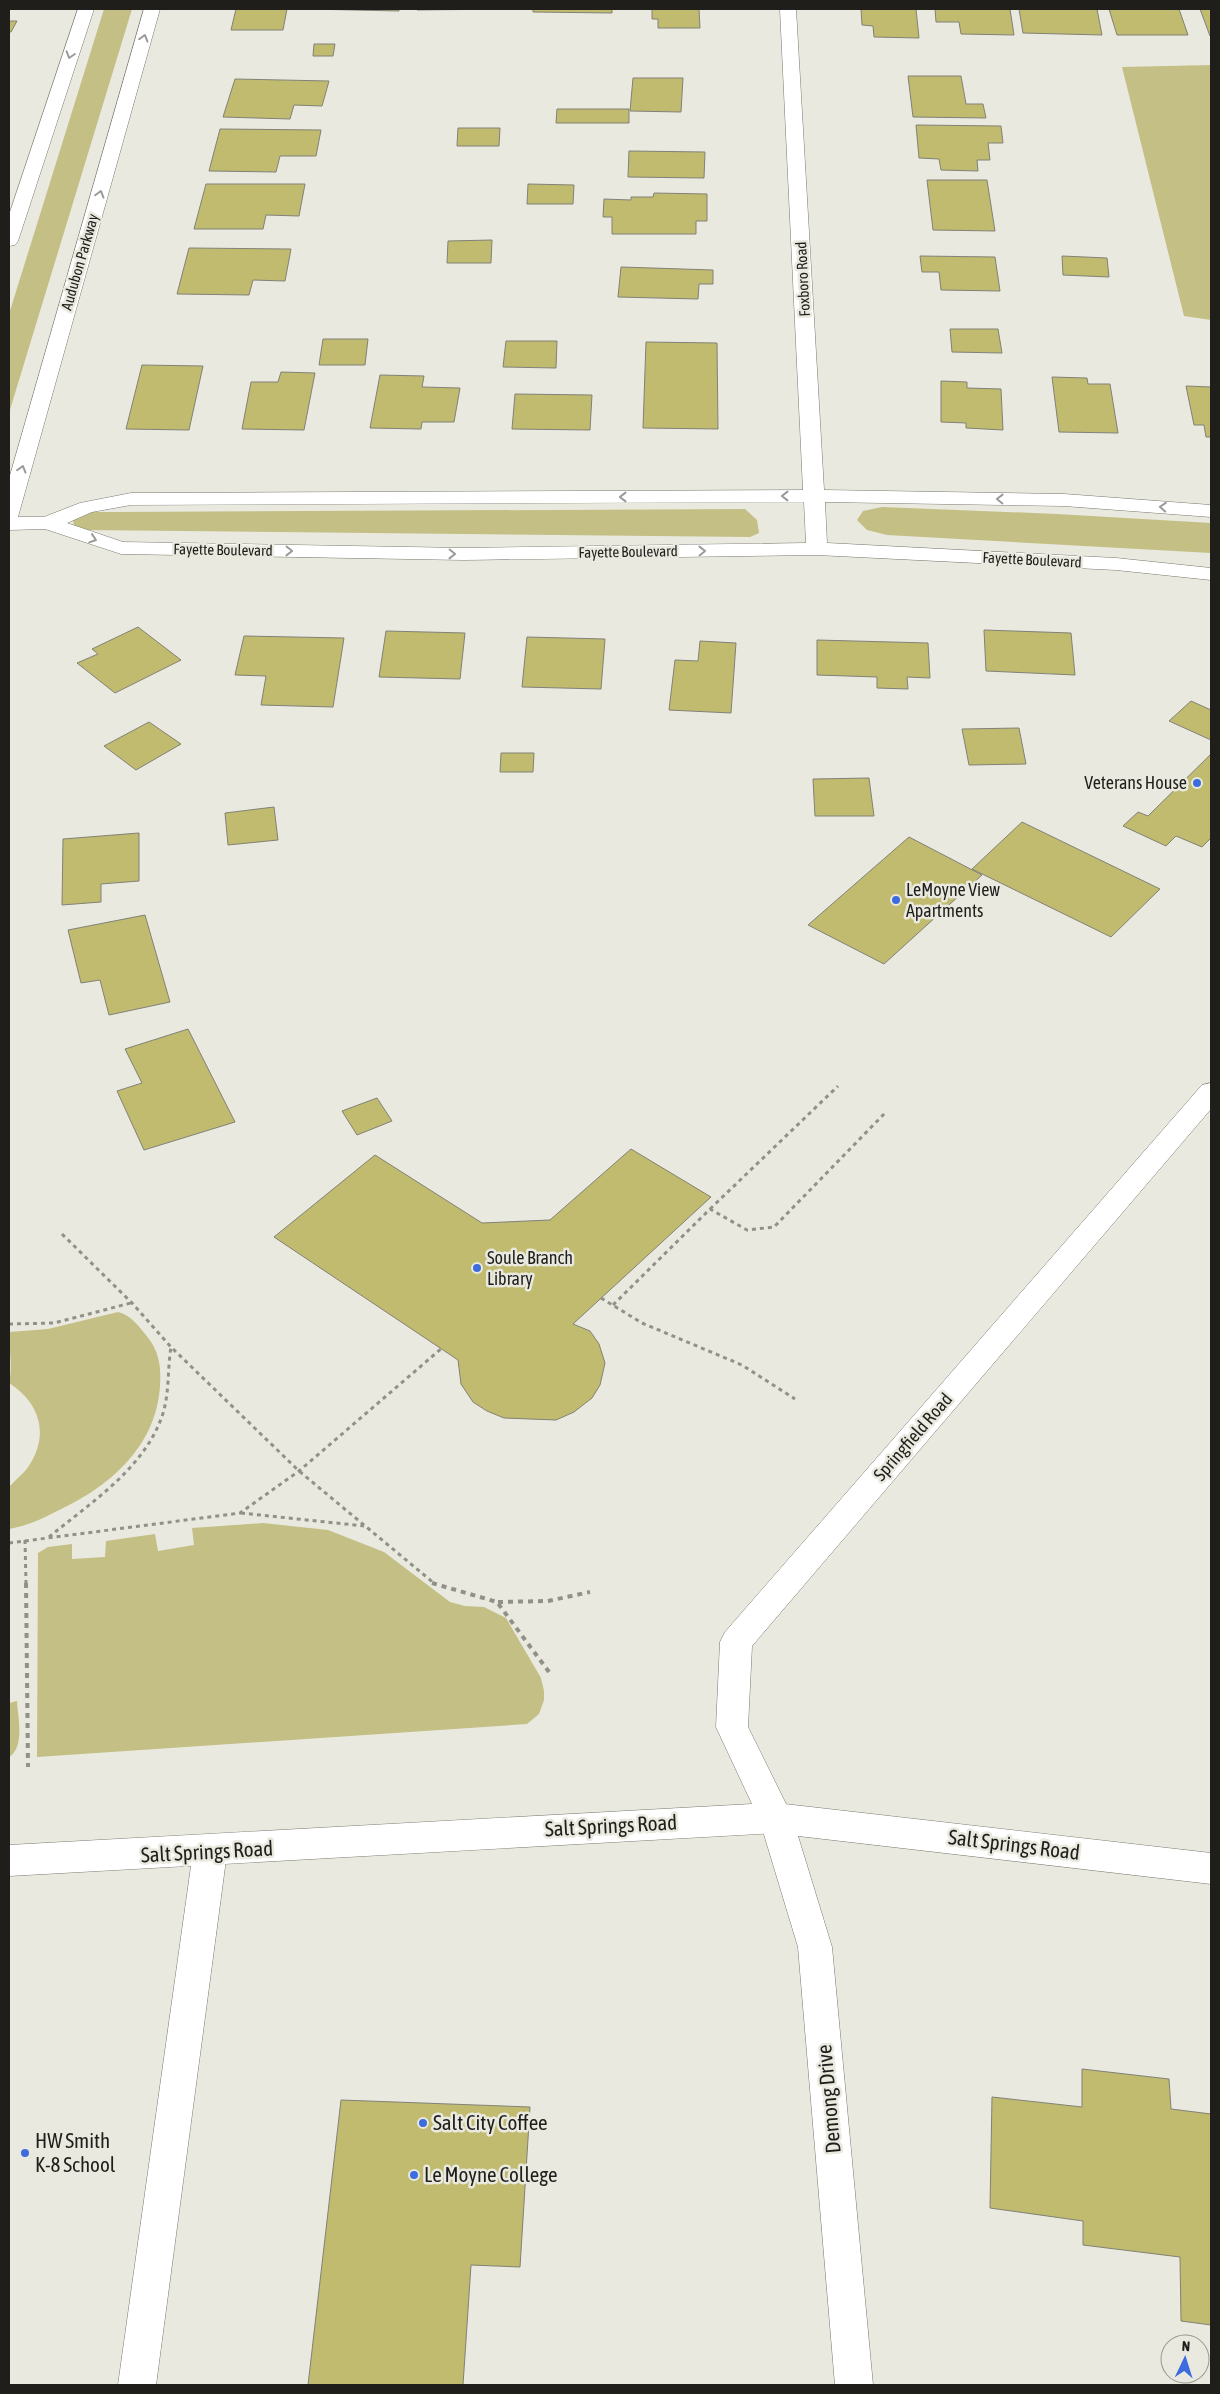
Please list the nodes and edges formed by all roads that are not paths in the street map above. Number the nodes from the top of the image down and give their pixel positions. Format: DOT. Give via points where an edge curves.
graph roads {
  1 [pos="86,9"];
  2 [pos="152,9"];
  3 [pos="788,9"];
  4 [pos="9,241"];
  5 [pos="815,496"];
  6 [pos="1211,511"];
  7 [pos="9,516"];
  8 [pos="47,523"];
  9 [pos="9,524"];
  10 [pos="817,549"];
  11 [pos="1211,574"];
  12 [pos="1211,1092"];
  13 [pos="776,1818"];
  14 [pos="210,1852"];
  15 [pos="9,1861"];
  16 [pos="1211,1868"];
  17 [pos="137,2385"];
  18 [pos="854,2385"];
  1 -- 4 [label="street, one-way"];
  7 -- 2 [label="street, Audubon Parkway, one-way"];
  3 -- 5 [label="street, Foxboro Road"];
  6 -- 5 [label="street, Fayette Boulevard, one-way" via="1064,500"];
  5 -- 8 [label="street, Fayette Boulevard, one-way" via="131,499 87,507"];
  5 -- 10 [label="street, Foxboro Road"];
  8 -- 9 [label="street, Fayette Boulevard"];
  8 -- 10 [label="street, Fayette Boulevard, one-way" via="121,548 464,554"];
  10 -- 11 [label="street, Fayette Boulevard" via="1116,564"];
  12 -- 13 [label="street, Springfield Road" via="736,1642 732,1726"];
  13 -- 14 [label="street, Salt Springs Road"];
  13 -- 16 [label="street, Salt Springs Road"];
  13 -- 18 [label="street, Demong Drive" via="815,1947"];
  14 -- 15 [label="street, Salt Springs Road"];
  14 -- 17 [label="street"];
}
